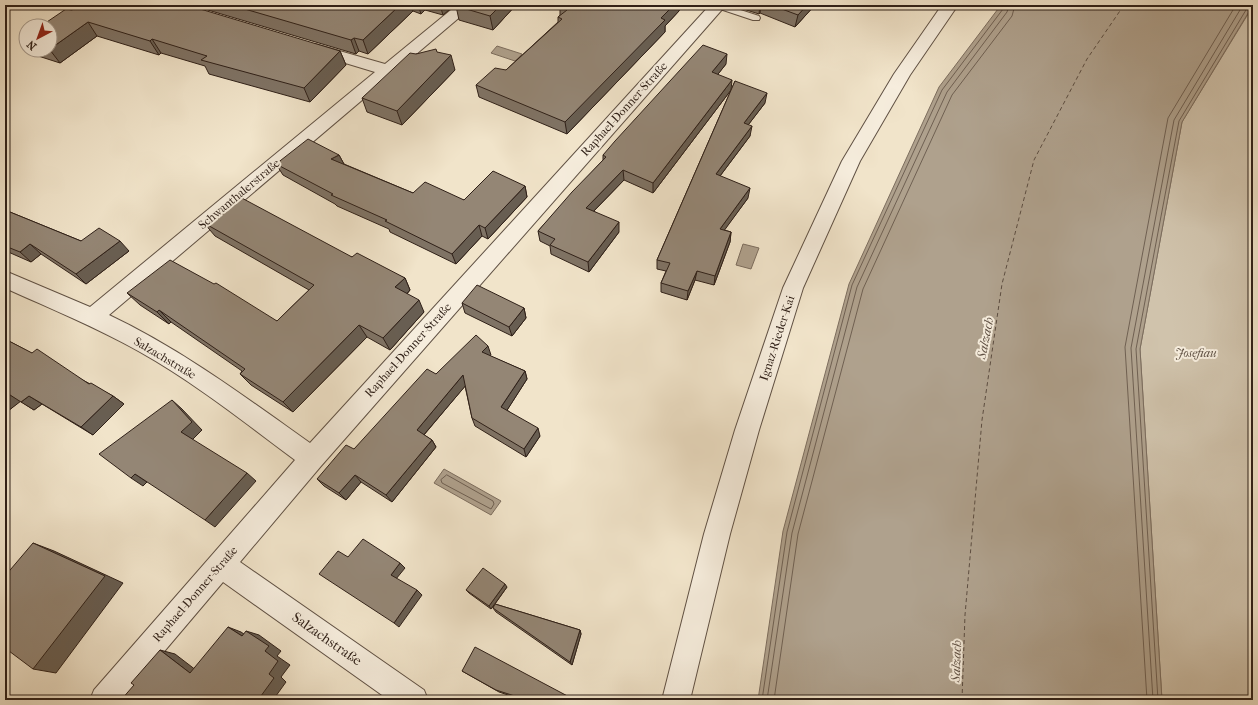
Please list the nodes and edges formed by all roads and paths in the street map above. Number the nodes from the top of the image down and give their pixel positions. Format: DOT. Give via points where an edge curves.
graph roads {
  1 [pos="466,5"];
  2 [pos="717,5"];
  3 [pos="950,5"];
  4 [pos="756,18"];
  5 [pos="304,46"];
  6 [pos="386,70"];
  7 [pos="5,279"];
  8 [pos="91,318"];
  9 [pos="312,458"];
  10 [pos="220,564"];
  11 [pos="104,700"];
  12 [pos="414,700"];
  13 [pos="676,700"];
  1 -- 6 [label="street, Schwanthalerstraße"];
  2 -- 4 [label="lane"];
  2 -- 9 [label="street, Raphael-Donner-Straße"];
  3 -- 13 [label="street, Ignaz-Rieder-Kai" via="902,74 851,161 793,288 747,430 717,534"];
  5 -- 6 [label="street"];
  6 -- 8 [label="street, Schwanthalerstraße"];
  7 -- 8 [label="street, Salzachstraße"];
  8 -- 9 [label="street, Salzachstraße" via="167,358"];
  9 -- 10 [label="street, Raphael-Donner-Straße"];
  10 -- 11 [label="street, Raphael-Donner-Straße"];
  10 -- 12 [label="street, Salzachstraße"];
}
